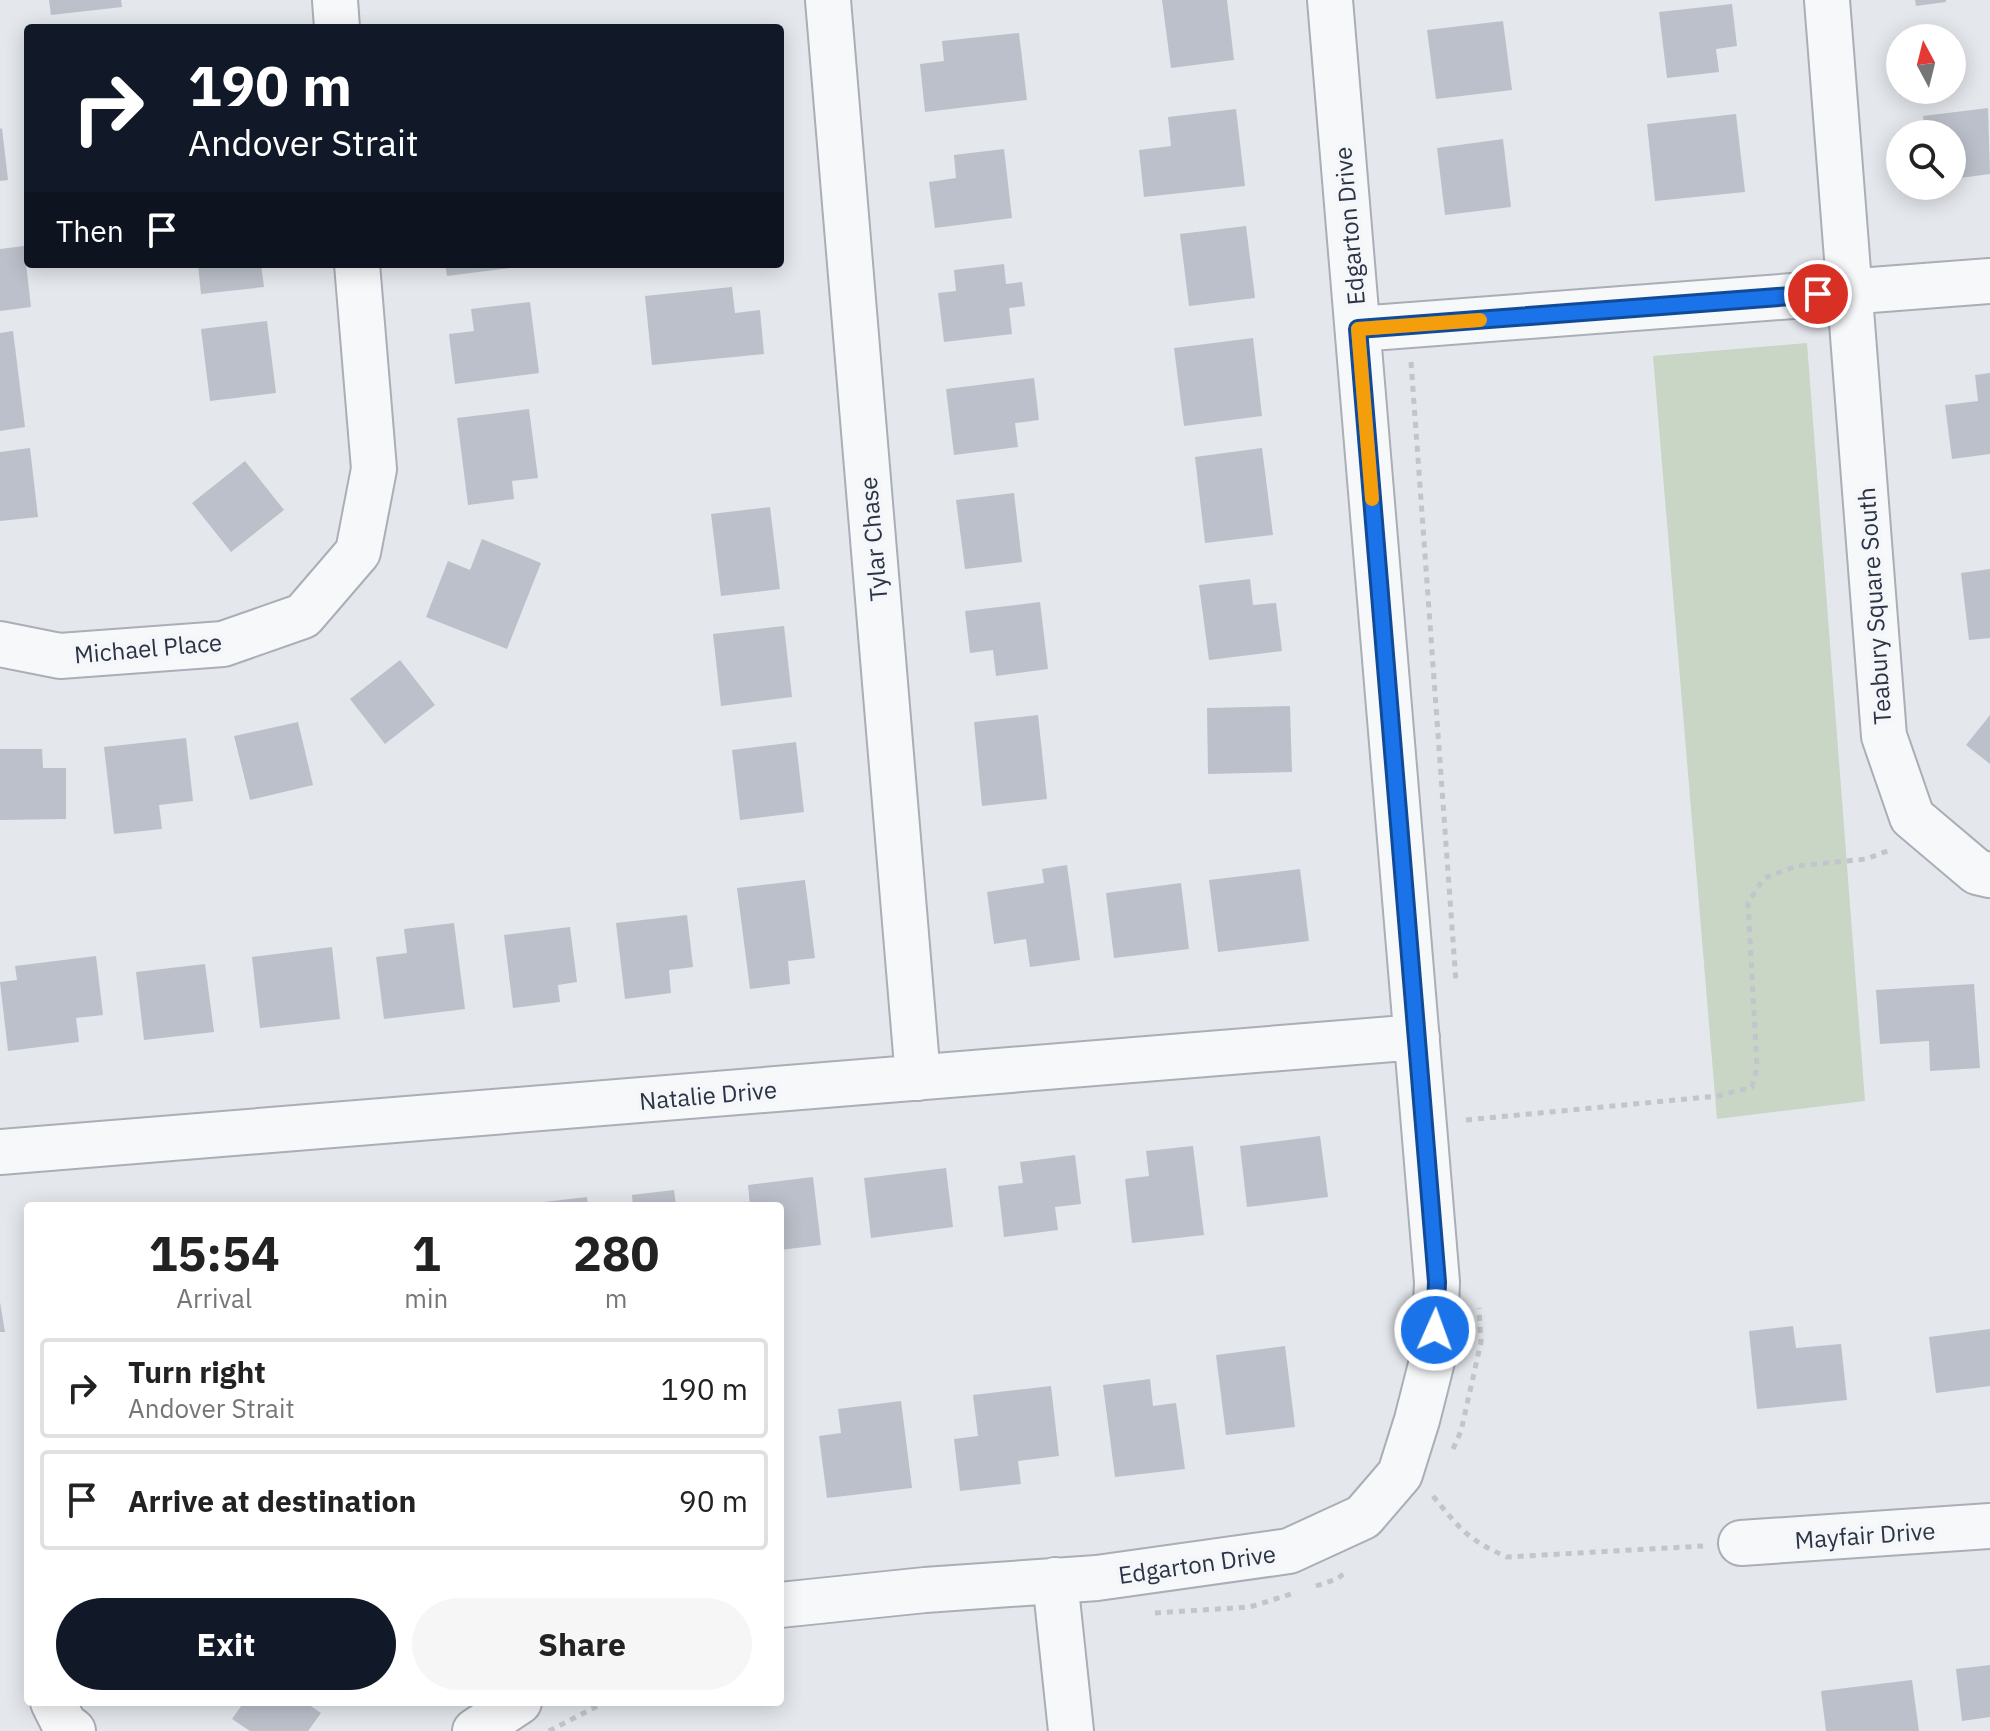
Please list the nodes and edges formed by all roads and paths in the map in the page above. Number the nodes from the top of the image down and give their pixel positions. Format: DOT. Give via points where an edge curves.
graph roads {
  1 [pos="335,0"];
  2 [pos="828,0"];
  3 [pos="1330,0"];
  4 [pos="1827,0"];
  5 [pos="337,24"];
  6 [pos="357,268"];
  7 [pos="1990,281"];
  8 [pos="1849,292"];
  9 [pos="1409,325"];
  10 [pos="1358,329"];
  11 [pos="0,644"];
  12 [pos="1932,833"];
  13 [pos="1990,875"];
  14 [pos="1456,983"];
  15 [pos="1417,1037"];
  16 [pos="918,1078"];
  17 [pos="1465,1106"];
  18 [pos="0,1152"];
  19 [pos="1478,1295"];
  20 [pos="1450,1457"];
  21 [pos="1439,1483"];
  22 [pos="1433,1496"];
  23 [pos="1423,1505"];
  24 [pos="1990,1526"];
  25 [pos="1741,1543"];
  26 [pos="1348,1570"];
  27 [pos="1055,1580"];
  28 [pos="1308,1588"];
  29 [pos="1293,1593"];
  30 [pos="784,1605"];
  31 [pos="1142,1614"];
  32 [pos="55,1706"];
  33 [pos="513,1706"];
  34 [pos="597,1706"];
  35 [pos="73,1731"];
  36 [pos="475,1731"];
  37 [pos="549,1731"];
  38 [pos="1071,1731"];
  1 -- 5 [label="street"];
  2 -- 16 [label="street, Tylar Chase"];
  3 -- 10 [label="street, Edgarton Drive"];
  4 -- 8 [label="street, Teabury Square South"];
  6 -- 11 [label="street, Michael Place" via="374,469 358,552 303,616 223,644 60,656"];
  7 -- 8 [label="street"];
  8 -- 9 [label="street"];
  8 -- 12 [label="street, Teabury Square South" via="1884,736 1912,817"];
  9 -- 10 [label="street"];
  9 -- 14 [label="path"];
  10 -- 15 [label="street, Edgarton Drive"];
  12 -- 13 [label="street, Teabury Square South" via="1977,872"];
  12 -- 17 [label="path" via="1866,859 1797,866 1764,878 1748,903 1757,1067 1752,1087 1718,1096 1466,1121"];
  15 -- 16 [label="street, Natalie Drive"];
  15 -- 27 [label="street, Edgarton Drive" via="1436,1296 1434,1353 1400,1474 1363,1517 1289,1551"];
  16 -- 18 [label="street, Natalie Drive"];
  19 -- 20 [label="path" via="1481,1342"];
  21 -- 22 [label="path"];
  22 -- 23 [label="path"];
  22 -- 25 [label="path" via="1478,1545 1507,1557"];
  24 -- 25 [label="street, Mayfair Drive"];
  26 -- 28 [label="path"];
  27 -- 30 [label="street, Edgarton Drive"];
  27 -- 38 [label="street"];
  29 -- 31 [label="path" via="1250,1607"];
  32 -- 35 [label="street"];
  33 -- 36 [label="street"];
  34 -- 37 [label="path"];
}
